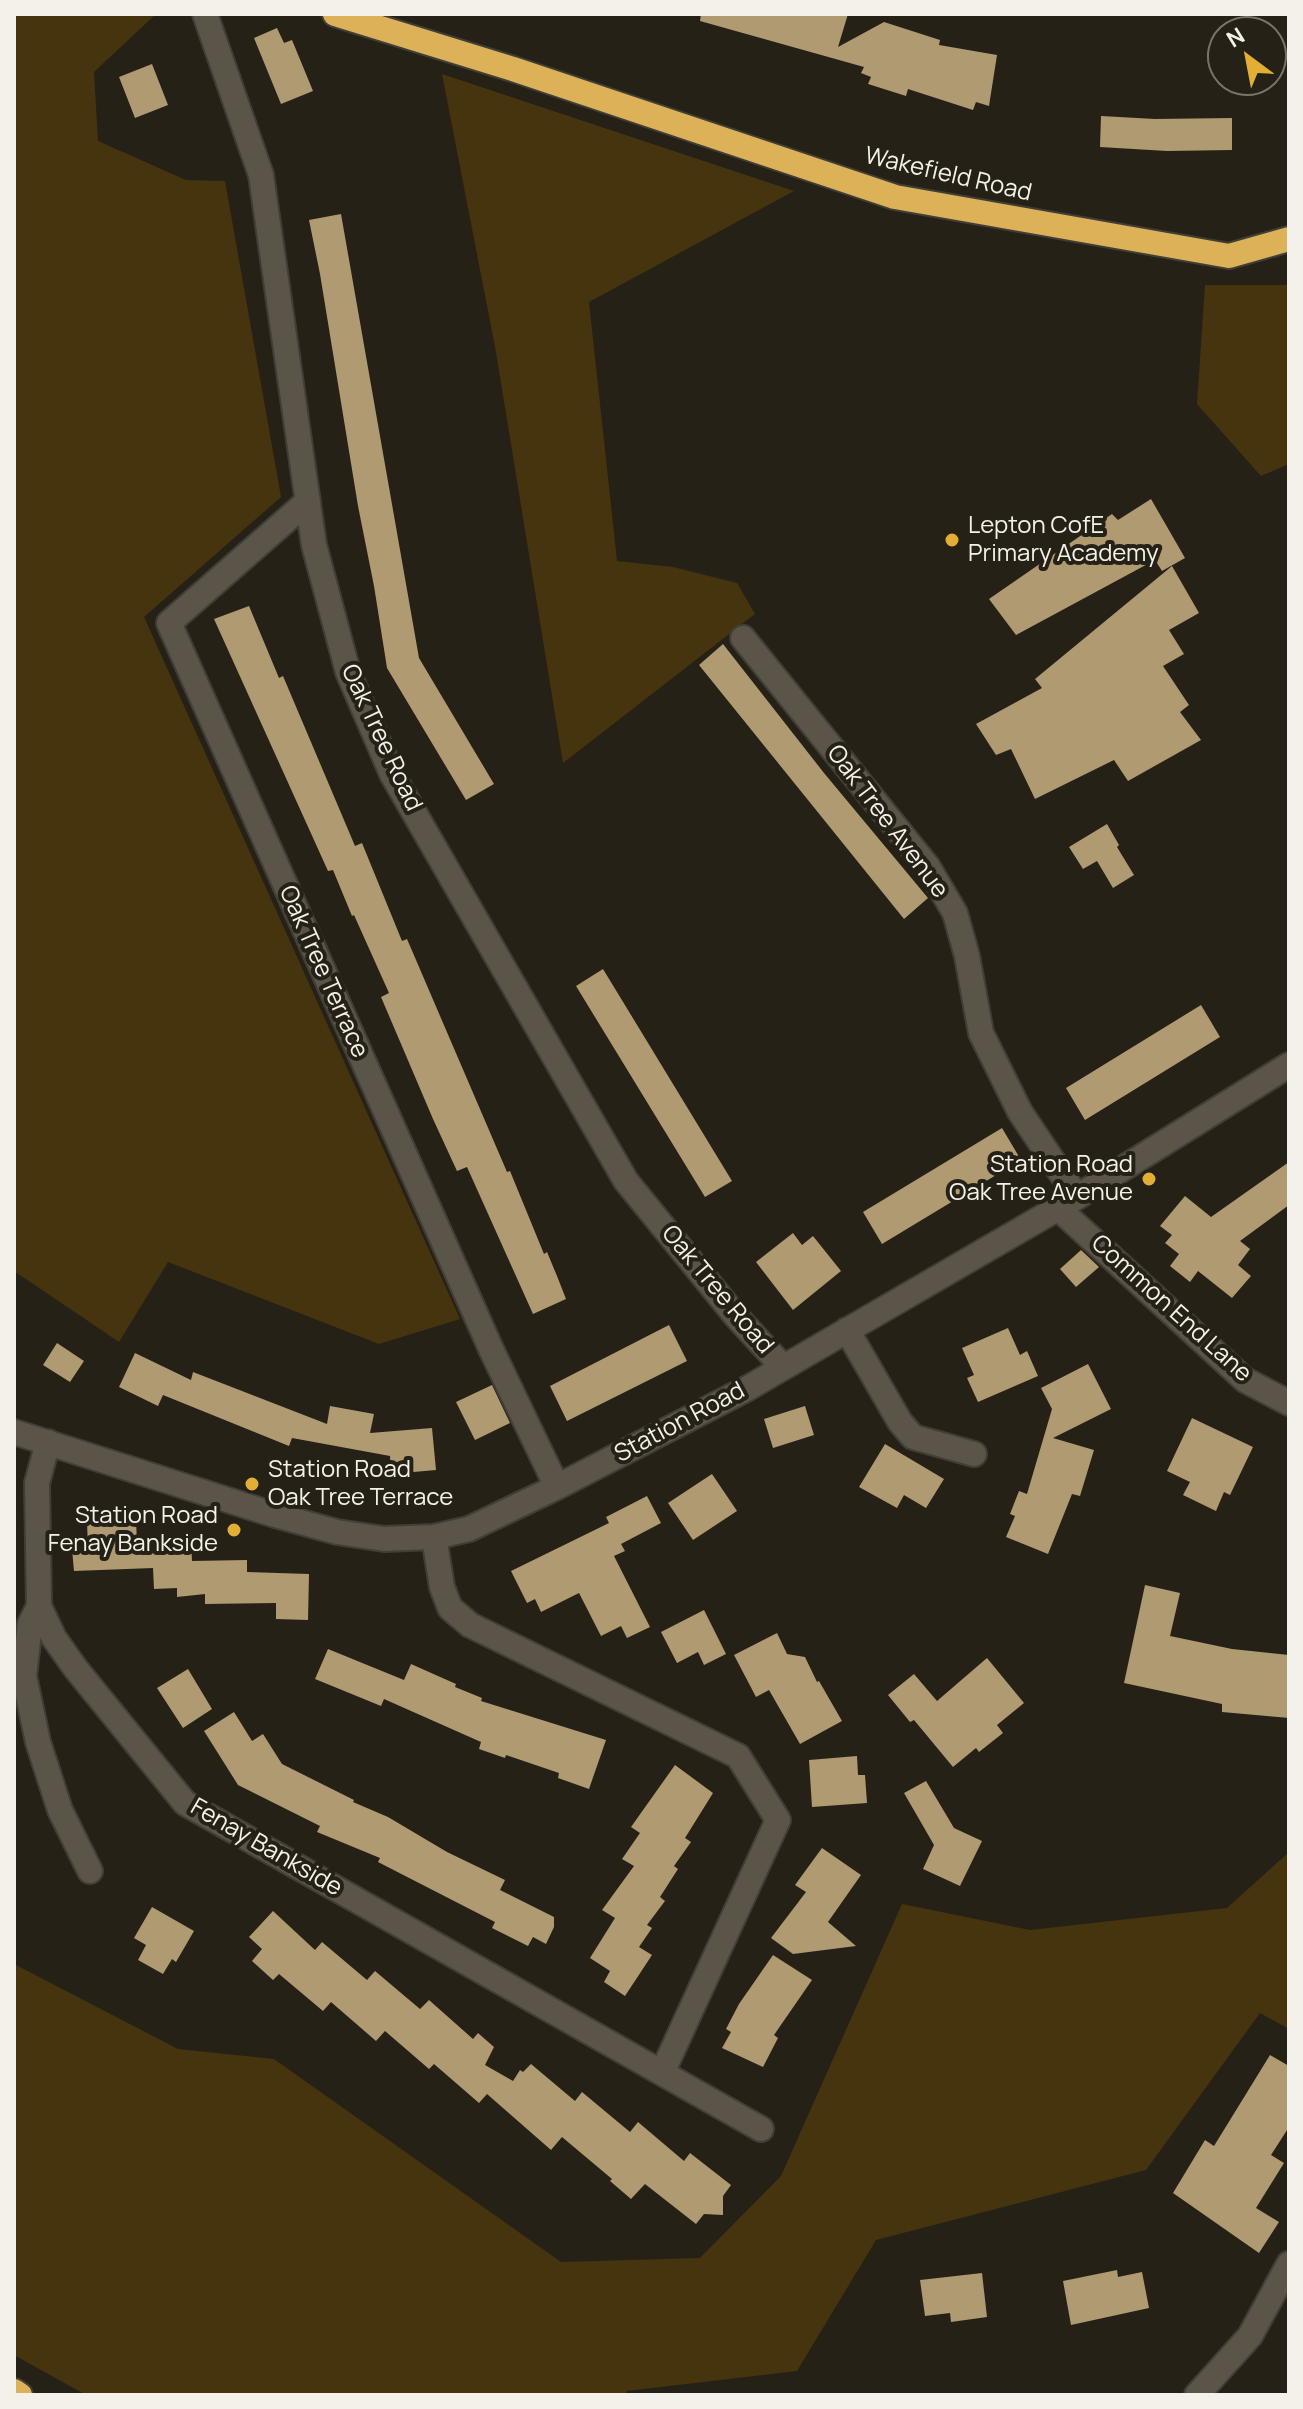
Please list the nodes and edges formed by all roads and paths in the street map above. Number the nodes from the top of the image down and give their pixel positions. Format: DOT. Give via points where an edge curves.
graph roads {
  1 [pos="205,14"];
  2 [pos="335,14"];
  3 [pos="388,14"];
  4 [pos="513,69"];
  5 [pos="1289,239"];
  6 [pos="308,501"];
  7 [pos="743,638"];
  8 [pos="1289,1065"];
  9 [pos="1067,1202"];
  10 [pos="847,1330"];
  11 [pos="783,1367"];
  12 [pos="1289,1403"];
  13 [pos="14,1432"];
  14 [pos="48,1442"];
  15 [pos="974,1454"];
  16 [pos="557,1487"];
  17 [pos="434,1537"];
  18 [pos="39,1606"];
  19 [pos="90,1871"];
  20 [pos="662,2073"];
  21 [pos="761,2129"];
  22 [pos="1289,2264"];
  23 [pos="14,2391"];
  24 [pos="20,2395"];
  25 [pos="1197,2395"];
  1 -- 6 [label="street, Oak Tree Road" via="261,175"];
  2 -- 4 [label="highway, Wakefield Road"];
  3 -- 4 [label="highway, Wakefield Road"];
  4 -- 5 [label="highway, Wakefield Road" via="895,197 1229,256"];
  6 -- 11 [label="street, Oak Tree Road" via="314,545 348,672 392,774 626,1181"];
  6 -- 16 [label="street, Oak Tree Terrace" via="169,623 484,1335"];
  7 -- 9 [label="street, Oak Tree Avenue" via="928,867 955,913 981,1033"];
  8 -- 9 [label="street, Station Road"];
  9 -- 10 [label="street, Station Road"];
  9 -- 12 [label="street, Common End Lane" via="1245,1380"];
  10 -- 11 [label="street, Station Road"];
  10 -- 15 [label="street" via="913,1437"];
  11 -- 16 [label="street, Station Road"];
  13 -- 14 [label="street, Station Road"];
  14 -- 17 [label="street, Station Road" via="337,1532 384,1539"];
  14 -- 18 [label="street, Fenay Bankside" via="37,1483"];
  16 -- 17 [label="street, Station Road" via="469,1529"];
  17 -- 20 [label="street" via="450,1608 470,1625 738,1756 778,1820"];
  18 -- 19 [label="street" via="30,1624 24,1676 60,1810"];
  18 -- 20 [label="street, Fenay Bankside" via="76,1669 185,1803"];
  20 -- 21 [label="street, Fenay Bankside"];
  22 -- 25 [label="street" via="1250,2336"];
  23 -- 24 [label="highway"];
}
